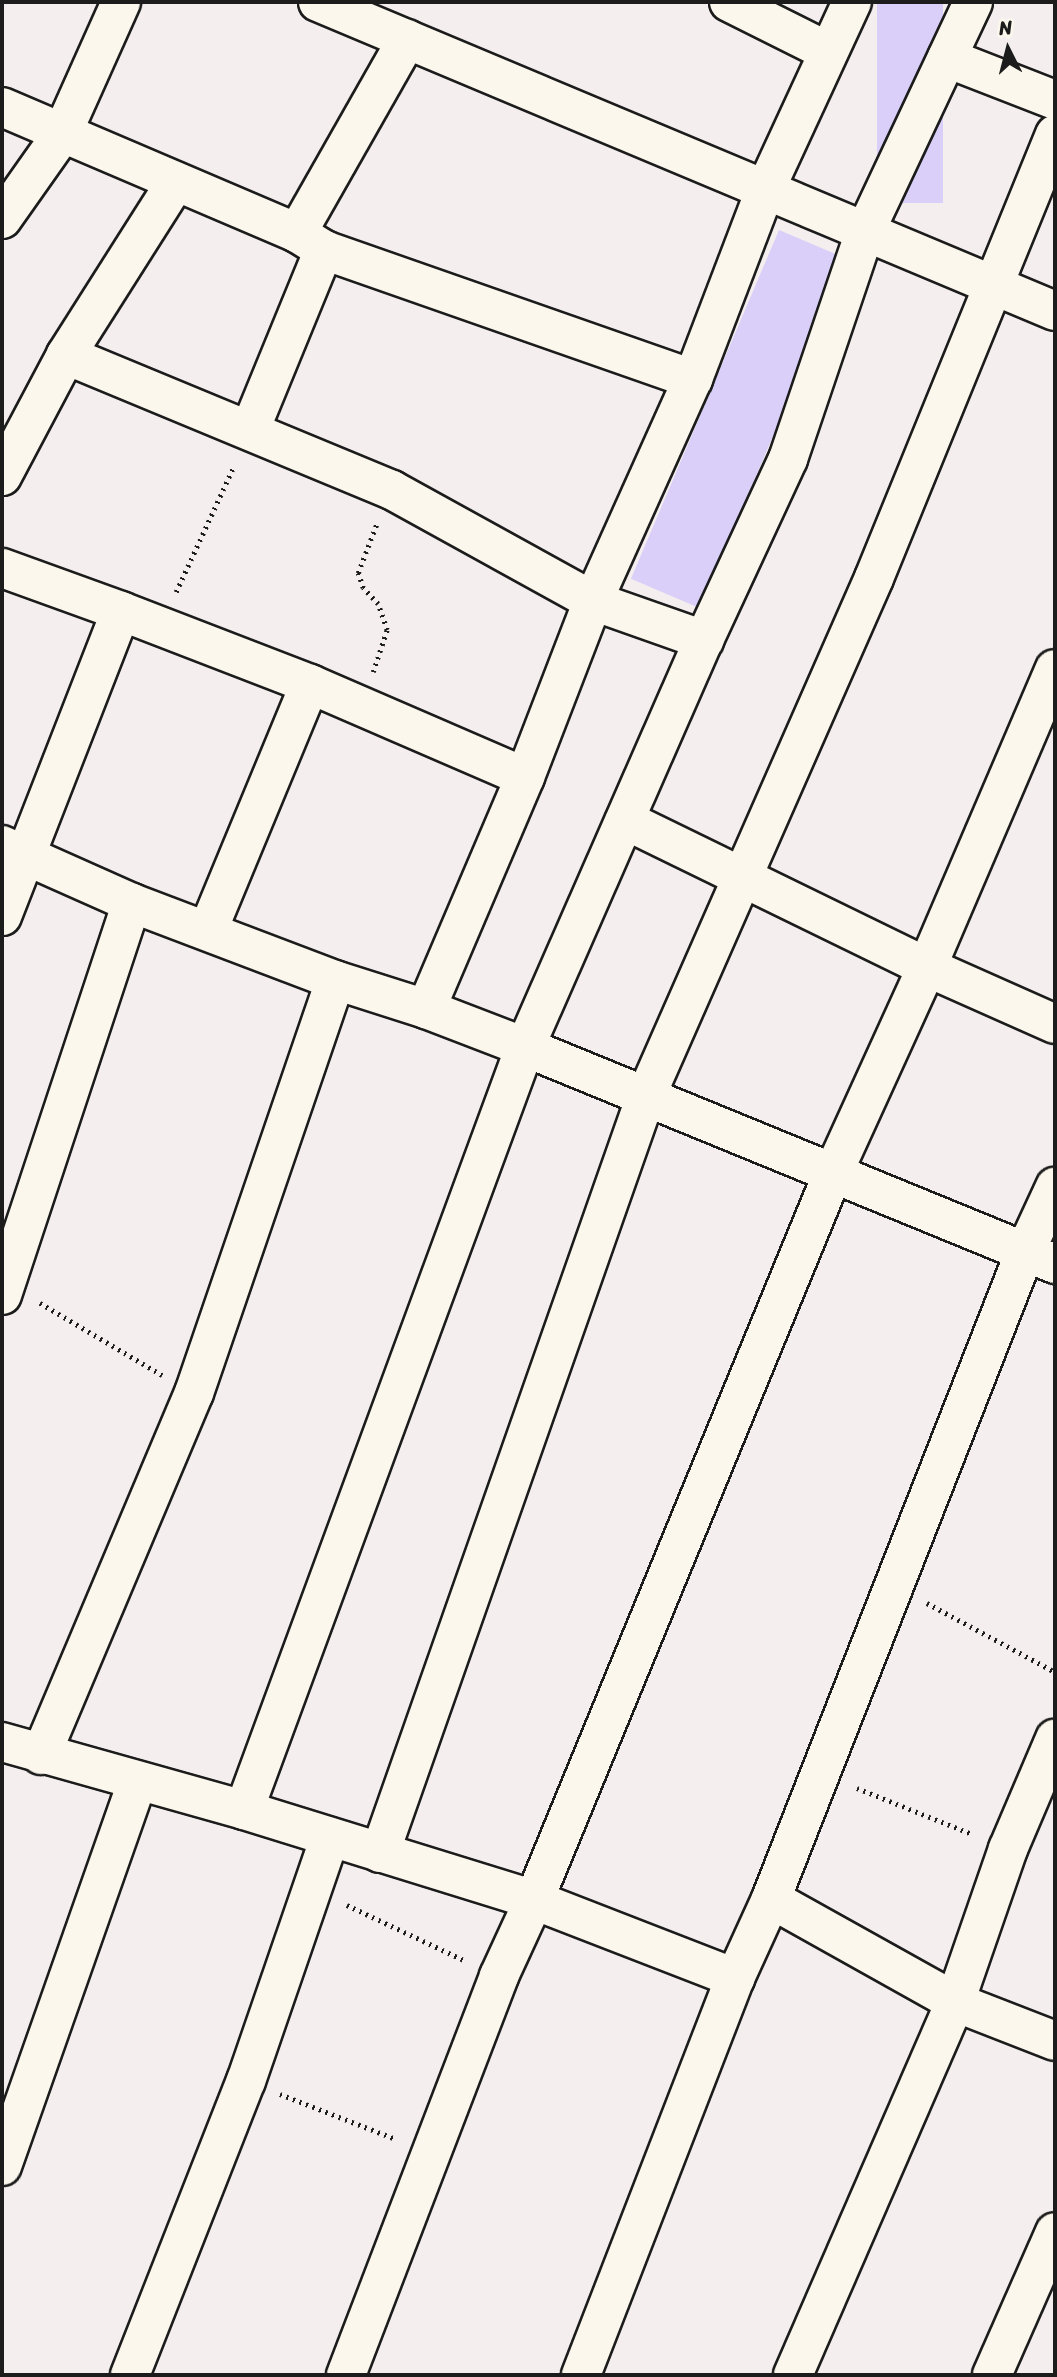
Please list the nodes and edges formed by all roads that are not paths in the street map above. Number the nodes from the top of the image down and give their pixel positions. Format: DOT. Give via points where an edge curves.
graph roads {
  1 [pos="121,2"];
  2 [pos="318,2"];
  3 [pos="729,2"];
  4 [pos="852,2"];
  5 [pos="973,2"];
  6 [pos="407,39"];
  7 [pos="827,51"];
  8 [pos="947,58"];
  9 [pos="1055,100"];
  10 [pos="2,107"];
  11 [pos="62,134"];
  12 [pos="1055,135"];
  13 [pos="176,182"];
  14 [pos="766,188"];
  15 [pos="2,219"];
  16 [pos="864,234"];
  17 [pos="310,241"];
  18 [pos="994,284"];
  19 [pos="1055,311"];
  20 [pos="66,355"];
  21 [pos="693,379"];
  22 [pos="250,430"];
  23 [pos="2,476"];
  24 [pos="2,568"];
  25 [pos="593,601"];
  26 [pos="121,611"];
  27 [pos="704,640"];
  28 [pos="1055,669"];
  29 [pos="310,684"];
  30 [pos="525,777"];
  31 [pos="625,820"];
  32 [pos="13,850"];
  33 [pos="740,875"];
  34 [pos="132,903"];
  35 [pos="2,916"];
  36 [pos="208,930"];
  37 [pos="927,967"];
  38 [pos="335,980"];
  39 [pos="426,1009"];
  40 [pos="1055,1024"];
  41 [pos="525,1047"];
  42 [pos="646,1096"];
  43 [pos="833,1173"];
  44 [pos="1055,1188"];
  45 [pos="1040,1258"];
  46 [pos="4,1289"];
  47 [pos="1055,1739"];
  48 [pos="2,1742"];
  49 [pos="41,1755"];
  50 [pos="137,1782"];
  51 [pos="244,1810"];
  52 [pos="330,1837"];
  53 [pos="380,1853"];
  54 [pos="771,1899"];
  55 [pos="534,1900"];
  56 [pos="735,1978"];
  57 [pos="955,2002"];
  58 [pos="1055,2041"];
  59 [pos="2,2166"];
  60 [pos="1055,2232"];
  61 [pos="130,2375"];
  62 [pos="346,2375"];
  63 [pos="581,2375"];
  64 [pos="793,2375"];
  65 [pos="992,2375"];
  1 -- 11 [label="street"];
  2 -- 6 [label="street"];
  3 -- 7 [label="street"];
  4 -- 7 [label="street"];
  5 -- 8 [label="street"];
  6 -- 14 [label="street"];
  6 -- 17 [label="street"];
  7 -- 14 [label="street"];
  8 -- 9 [label="street"];
  8 -- 16 [label="street"];
  10 -- 11 [label="street"];
  11 -- 13 [label="street"];
  11 -- 15 [label="street"];
  12 -- 18 [label="street"];
  13 -- 17 [label="street"];
  13 -- 20 [label="street"];
  14 -- 16 [label="street"];
  14 -- 21 [label="street"];
  16 -- 18 [label="street"];
  16 -- 27 [label="street" via="788,459"];
  17 -- 21 [label="street"];
  17 -- 22 [label="street"];
  18 -- 19 [label="street"];
  18 -- 33 [label="street" via="874,578"];
  20 -- 22 [label="street"];
  20 -- 23 [label="street"];
  21 -- 25 [label="street"];
  22 -- 25 [label="street" via="392,490"];
  24 -- 26 [label="street"];
  25 -- 27 [label="street"];
  25 -- 30 [label="street"];
  26 -- 29 [label="street"];
  26 -- 32 [label="street"];
  27 -- 31 [label="street"];
  28 -- 37 [label="street"];
  29 -- 30 [label="street"];
  29 -- 36 [label="street"];
  30 -- 39 [label="street"];
  31 -- 33 [label="street"];
  31 -- 41 [label="street"];
  32 -- 34 [label="street"];
  32 -- 35 [label="street"];
  33 -- 37 [label="street"];
  33 -- 42 [label="street"];
  34 -- 36 [label="street"];
  34 -- 46 [label="street"];
  36 -- 38 [label="street"];
  37 -- 40 [label="street"];
  37 -- 43 [label="street"];
  38 -- 39 [label="street"];
  38 -- 49 [label="street" via="194,1393"];
  39 -- 41 [label="street"];
  41 -- 42 [label="street"];
  41 -- 51 [label="street"];
  42 -- 43 [label="street"];
  42 -- 53 [label="street"];
  43 -- 45 [label="street"];
  43 -- 55 [label="street"];
  44 -- 45 [label="street"];
  45 -- 54 [label="street" via="895,1586"];
  47 -- 57 [label="street" via="1009,1849"];
  48 -- 49 [label="street"];
  49 -- 50 [label="street"];
  50 -- 51 [label="street"];
  50 -- 59 [label="street"];
  51 -- 52 [label="street"];
  52 -- 53 [label="street"];
  52 -- 61 [label="street" via="246,2081"];
  53 -- 55 [label="street"];
  54 -- 56 [label="street"];
  54 -- 57 [label="street"];
  55 -- 56 [label="street"];
  55 -- 62 [label="street" via="499,1976"];
  56 -- 63 [label="street"];
  57 -- 58 [label="street"];
  57 -- 64 [label="street"];
  60 -- 65 [label="street"];
}
